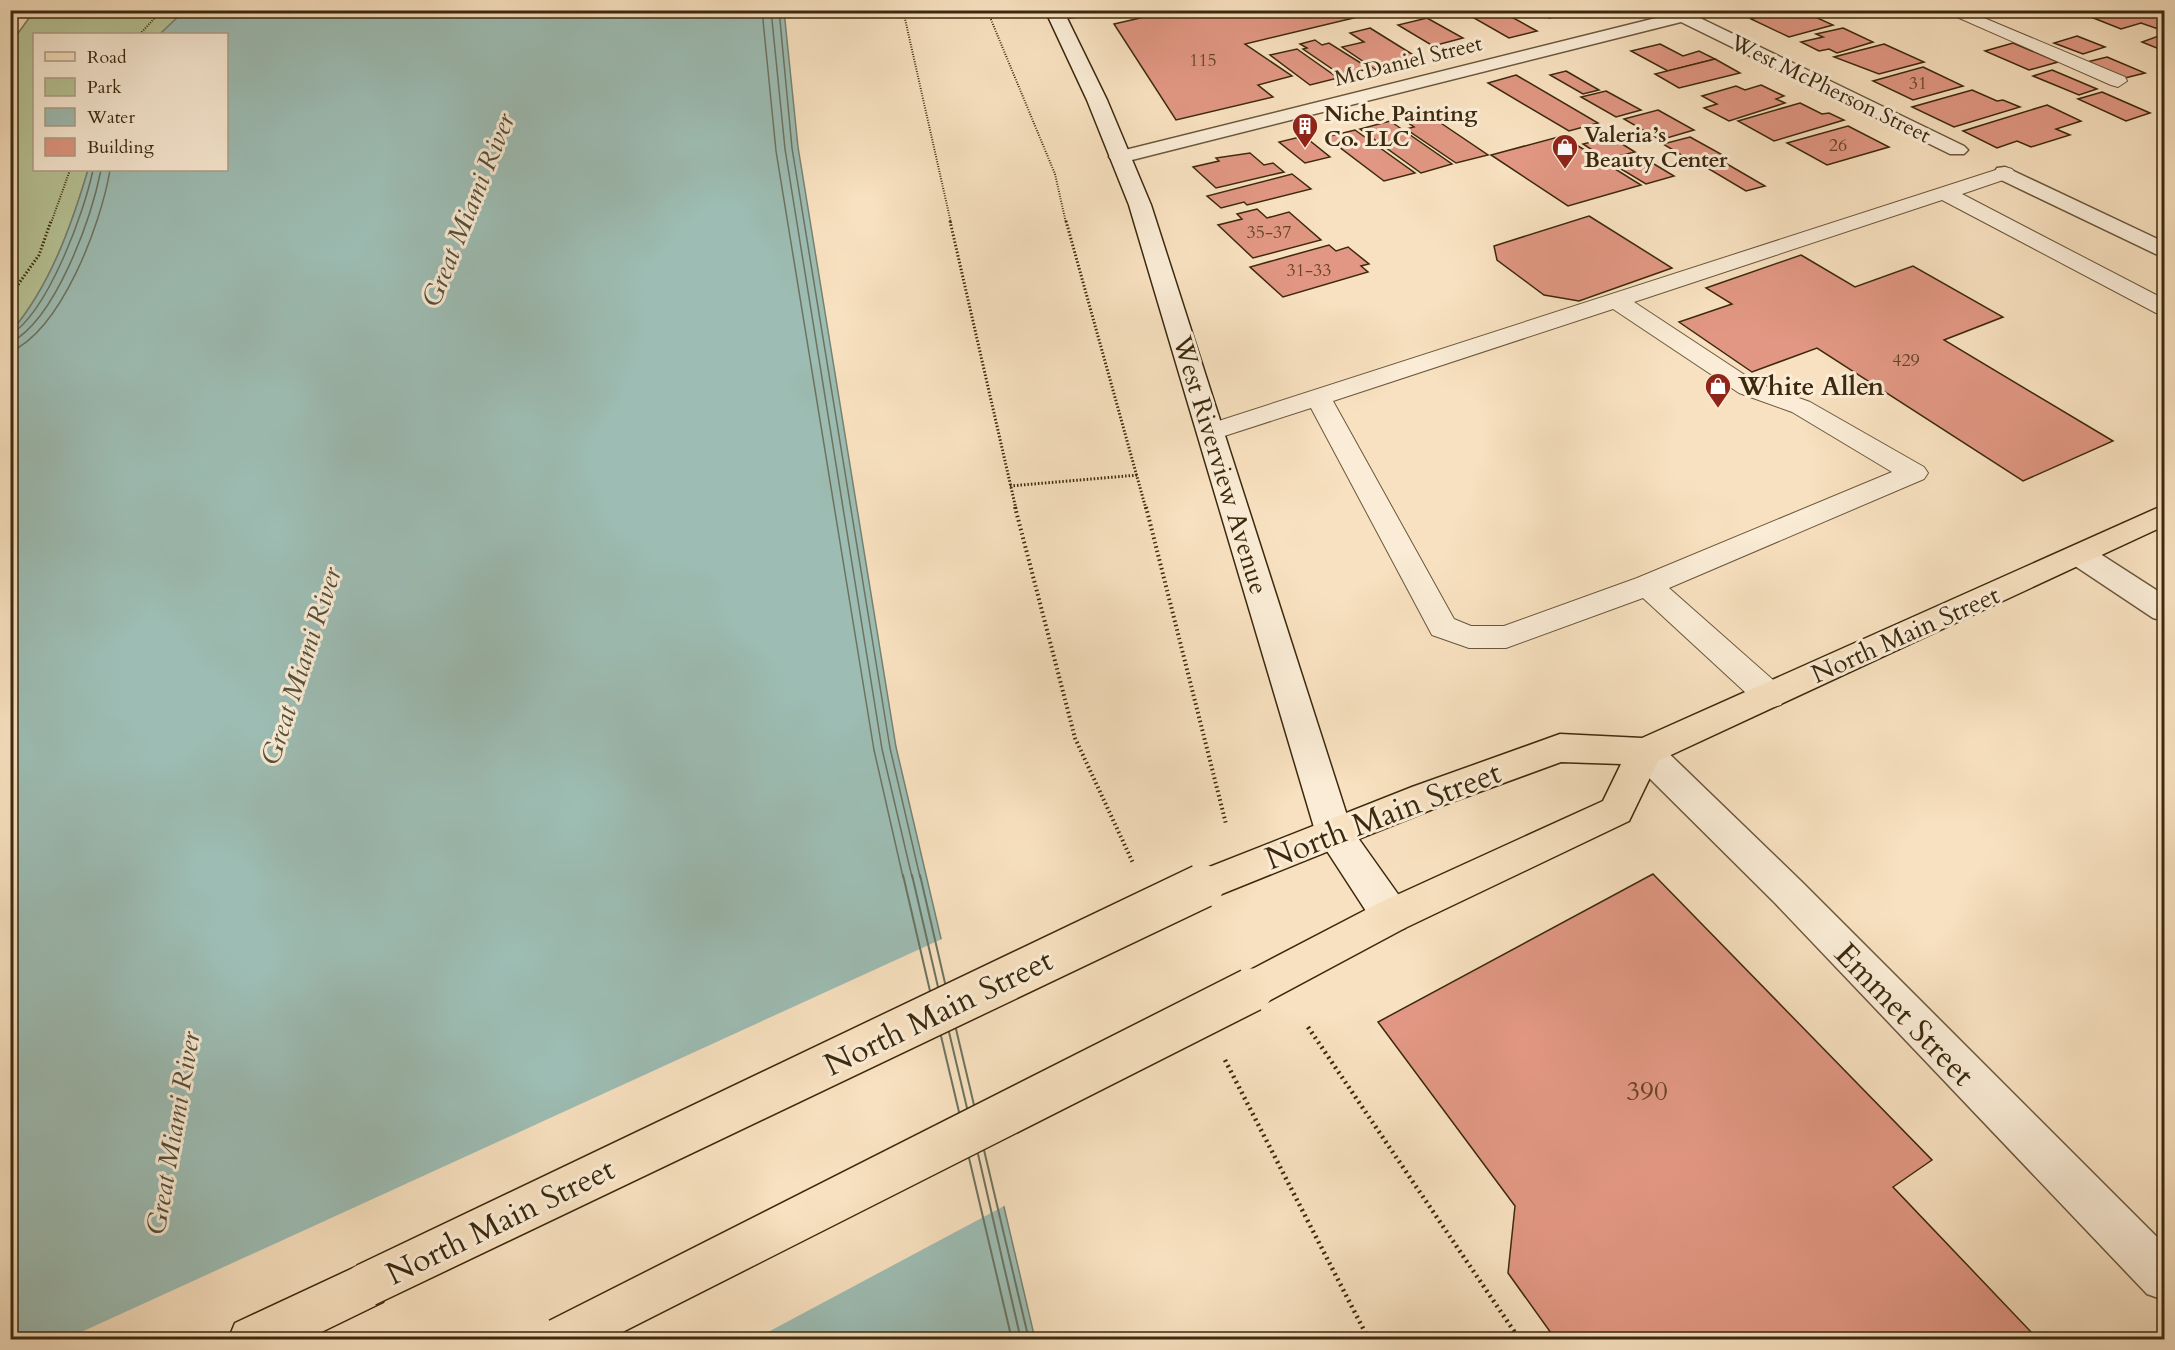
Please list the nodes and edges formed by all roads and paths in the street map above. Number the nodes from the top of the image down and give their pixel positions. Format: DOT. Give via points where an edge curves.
graph roads {
  1 [pos="162,10"];
  2 [pos="903,10"];
  3 [pos="987,10"];
  4 [pos="1083,10"];
  5 [pos="1708,10"];
  6 [pos="1949,10"];
  7 [pos="1055,12"];
  8 [pos="1678,14"];
  9 [pos="141,33"];
  10 [pos="2118,81"];
  11 [pos="1957,150"];
  12 [pos="1120,157"];
  13 [pos="70,171"];
  14 [pos="2005,173"];
  15 [pos="1944,193"];
  16 [pos="2164,251"];
  17 [pos="10,296"];
  18 [pos="1616,300"];
  19 [pos="2164,308"];
  20 [pos="1318,397"];
  21 [pos="1212,432"];
  22 [pos="1138,475"];
  23 [pos="1010,486"];
  24 [pos="2164,515"];
  25 [pos="2080,555"];
  26 [pos="1647,585"];
  27 [pos="2164,610"];
  28 [pos="1770,696"];
  29 [pos="1645,752"];
  30 [pos="1226,824"];
  31 [pos="1334,834"];
  32 [pos="1135,867"];
  33 [pos="1391,916"];
  34 [pos="1308,1027"];
  35 [pos="1220,1050"];
  36 [pos="2164,1277"];
  37 [pos="252,1340"];
  38 [pos="559,1340"];
  39 [pos="1369,1340"];
  40 [pos="1520,1340"];
  1 -- 9 [label="path"];
  2 -- 23 [label="path"];
  3 -- 22 [label="path" via="1055,174"];
  4 -- 7 [label="lane"];
  5 -- 8 [label="street, McDaniel Street"];
  6 -- 10 [label="lane"];
  7 -- 12 [label="street, West Riverview Avenue"];
  8 -- 11 [label="street, West McPherson Street"];
  8 -- 12 [label="street, McDaniel Street"];
  12 -- 21 [label="street, West Riverview Avenue" via="1140,205"];
  13 -- 17 [label="path" via="39,255"];
  14 -- 15 [label="lane"];
  14 -- 16 [label="street"];
  15 -- 18 [label="lane"];
  15 -- 19 [label="lane"];
  18 -- 20 [label="lane"];
  18 -- 26 [label="lane" via="1748,388 1801,407 1914,473"];
  20 -- 21 [label="lane"];
  20 -- 26 [label="lane" via="1443,627 1469,637 1506,637"];
  21 -- 31 [label="street, West Riverview Avenue"];
  22 -- 23 [label="path"];
  22 -- 30 [label="path"];
  23 -- 32 [label="path" via="1075,738"];
  24 -- 25 [label="main road, North Main Street"];
  25 -- 27 [label="street"];
  25 -- 28 [label="main road, North Main Street"];
  26 -- 28 [label="lane"];
  28 -- 29 [label="main road, North Main Street"];
  29 -- 31 [label="main road, North Main Street" via="1560,748"];
  29 -- 33 [label="main road" via="1616,811"];
  29 -- 36 [label="street, Emmet Street" via="1788,892"];
  31 -- 33 [label="street, West Riverview Avenue"];
  31 -- 37 [label="main road, North Main Street, bridge" via="1202,886"];
  33 -- 38 [label="main road, bridge"];
  34 -- 40 [label="path"];
  35 -- 39 [label="path"];
}
